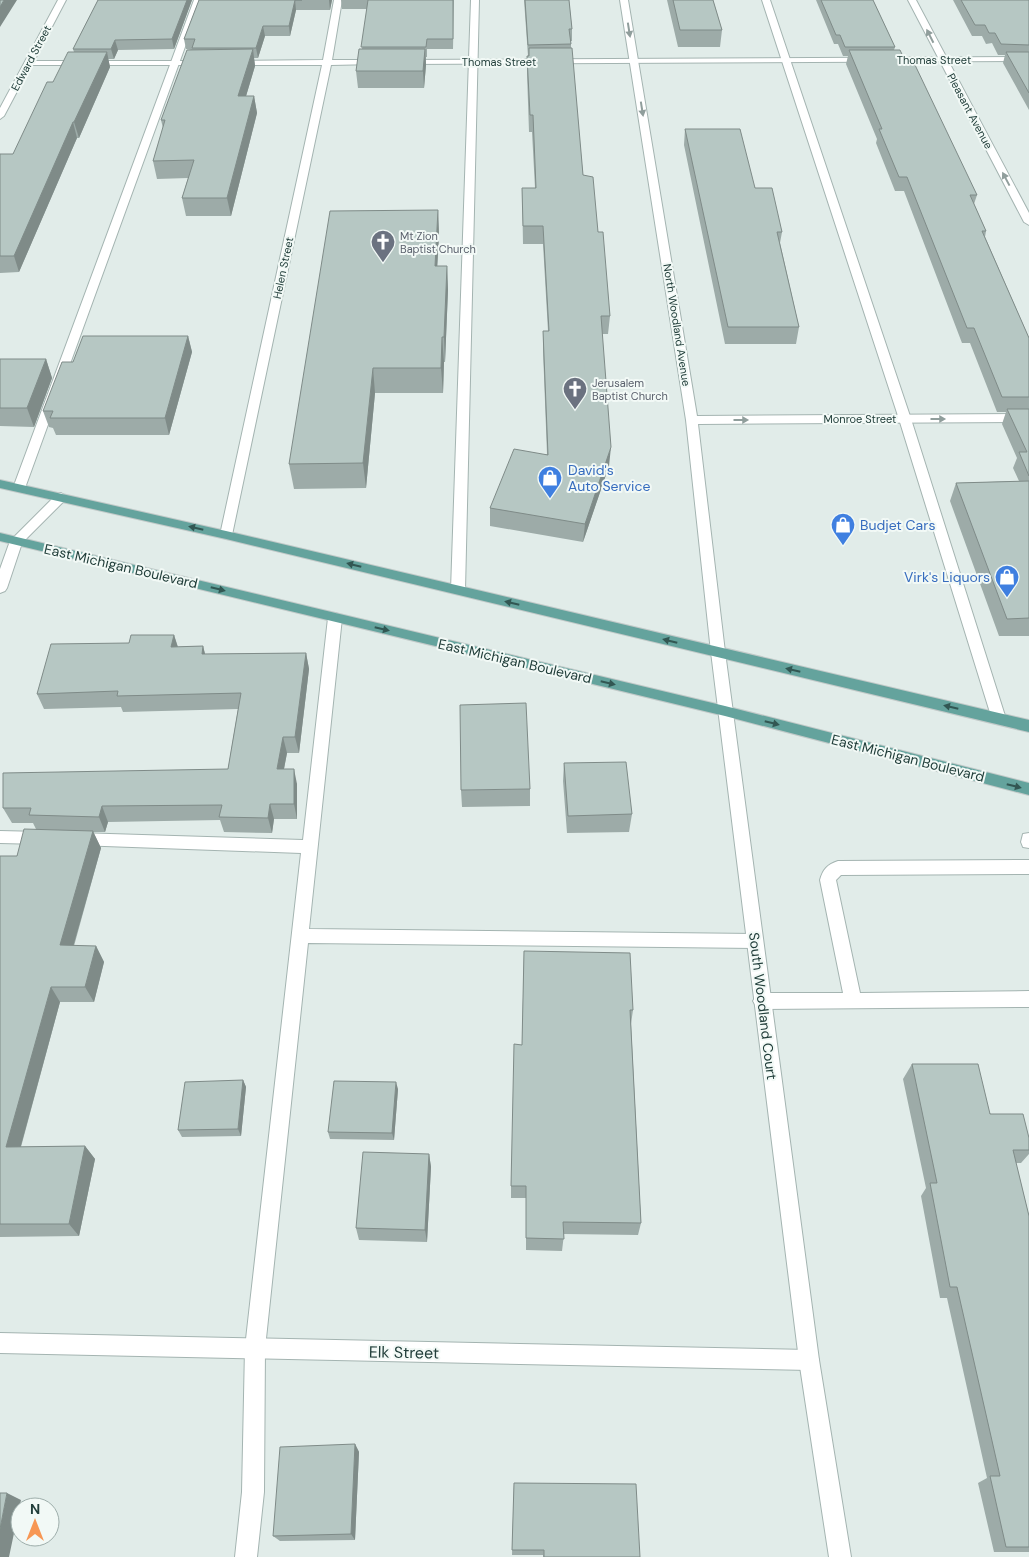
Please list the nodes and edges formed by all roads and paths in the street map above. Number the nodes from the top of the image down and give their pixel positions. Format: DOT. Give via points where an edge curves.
graph roads {
  1 [pos="62,0"];
  2 [pos="198,0"];
  3 [pos="338,0"];
  4 [pos="475,0"];
  5 [pos="624,0"];
  6 [pos="766,0"];
  7 [pos="912,0"];
  8 [pos="1029,59"];
  9 [pos="785,60"];
  10 [pos="942,60"];
  11 [pos="634,61"];
  12 [pos="386,62"];
  13 [pos="395,62"];
  14 [pos="474,62"];
  15 [pos="29,63"];
  16 [pos="176,63"];
  17 [pos="214,63"];
  18 [pos="223,63"];
  19 [pos="327,63"];
  20 [pos="0,116"];
  21 [pos="1029,222"];
  22 [pos="1029,418"];
  23 [pos="905,419"];
  24 [pos="692,420"];
  25 [pos="0,484"];
  26 [pos="19,488"];
  27 [pos="61,497"];
  28 [pos="226,535"];
  29 [pos="0,537"];
  30 [pos="16,541"];
  31 [pos="0,588"];
  32 [pos="458,590"];
  33 [pos="335,618"];
  34 [pos="718,652"];
  35 [pos="725,711"];
  36 [pos="999,719"];
  37 [pos="1029,726"];
  38 [pos="1029,789"];
  39 [pos="0,836"];
  40 [pos="310,847"];
  41 [pos="1029,867"];
  42 [pos="301,936"];
  43 [pos="755,941"];
  44 [pos="1029,999"];
  45 [pos="853,1000"];
  46 [pos="762,1001"];
  47 [pos="0,1343"];
  48 [pos="255,1348"];
  49 [pos="809,1360"];
  50 [pos="246,1557"];
  51 [pos="840,1557"];
  1 -- 15 [label="street, Edward Street"];
  2 -- 16 [label="street"];
  3 -- 19 [label="street, Helen Street"];
  4 -- 14 [label="street"];
  5 -- 11 [label="street, North Woodland Avenue, one-way"];
  6 -- 9 [label="street"];
  10 -- 7 [label="street, Pleasant Avenue, one-way"];
  8 -- 10 [label="street, Thomas Street"];
  9 -- 10 [label="street, Thomas Street"];
  9 -- 11 [label="street, Thomas Street"];
  9 -- 23 [label="street"];
  21 -- 10 [label="street, Pleasant Avenue, one-way"];
  11 -- 14 [label="street, Thomas Street"];
  11 -- 24 [label="street, North Woodland Avenue, one-way"];
  12 -- 19 [label="street"];
  13 -- 14 [label="street, Thomas Street"];
  14 -- 32 [label="street"];
  15 -- 16 [label="street"];
  15 -- 20 [label="street, Edward Street"];
  16 -- 17 [label="street"];
  16 -- 26 [label="street"];
  18 -- 19 [label="street"];
  19 -- 28 [label="street, Helen Street"];
  23 -- 22 [label="street, Monroe Street, one-way"];
  24 -- 23 [label="street, Monroe Street, one-way"];
  23 -- 36 [label="street"];
  24 -- 34 [label="street, North Woodland Avenue"];
  25 -- 26 [label="main road"];
  26 -- 27 [label="main road"];
  28 -- 27 [label="main road, one-way"];
  27 -- 30 [label="street"];
  32 -- 28 [label="main road, one-way"];
  29 -- 30 [label="main road, East Michigan Boulevard"];
  30 -- 31 [label="street"];
  30 -- 33 [label="main road, East Michigan Boulevard, one-way"];
  34 -- 32 [label="main road, one-way"];
  33 -- 35 [label="main road, East Michigan Boulevard, one-way"];
  33 -- 40 [label="street"];
  34 -- 35 [label="street, South Woodland Court"];
  36 -- 34 [label="main road, one-way"];
  35 -- 38 [label="main road, East Michigan Boulevard, one-way"];
  35 -- 43 [label="street, South Woodland Court"];
  36 -- 37 [label="main road"];
  39 -- 40 [label="street"];
  40 -- 42 [label="street"];
  41 -- 45 [label="street" via="838,868 830,873 828,880"];
  42 -- 43 [label="street"];
  42 -- 48 [label="street"];
  43 -- 46 [label="street, South Woodland Court"];
  44 -- 45 [label="street"];
  45 -- 46 [label="street"];
  46 -- 49 [label="street, South Woodland Court"];
  47 -- 48 [label="street, Elk Street"];
  48 -- 49 [label="street, Elk Street"];
  48 -- 50 [label="street" via="253,1492"];
  49 -- 51 [label="street, South Woodland Court"];
}
